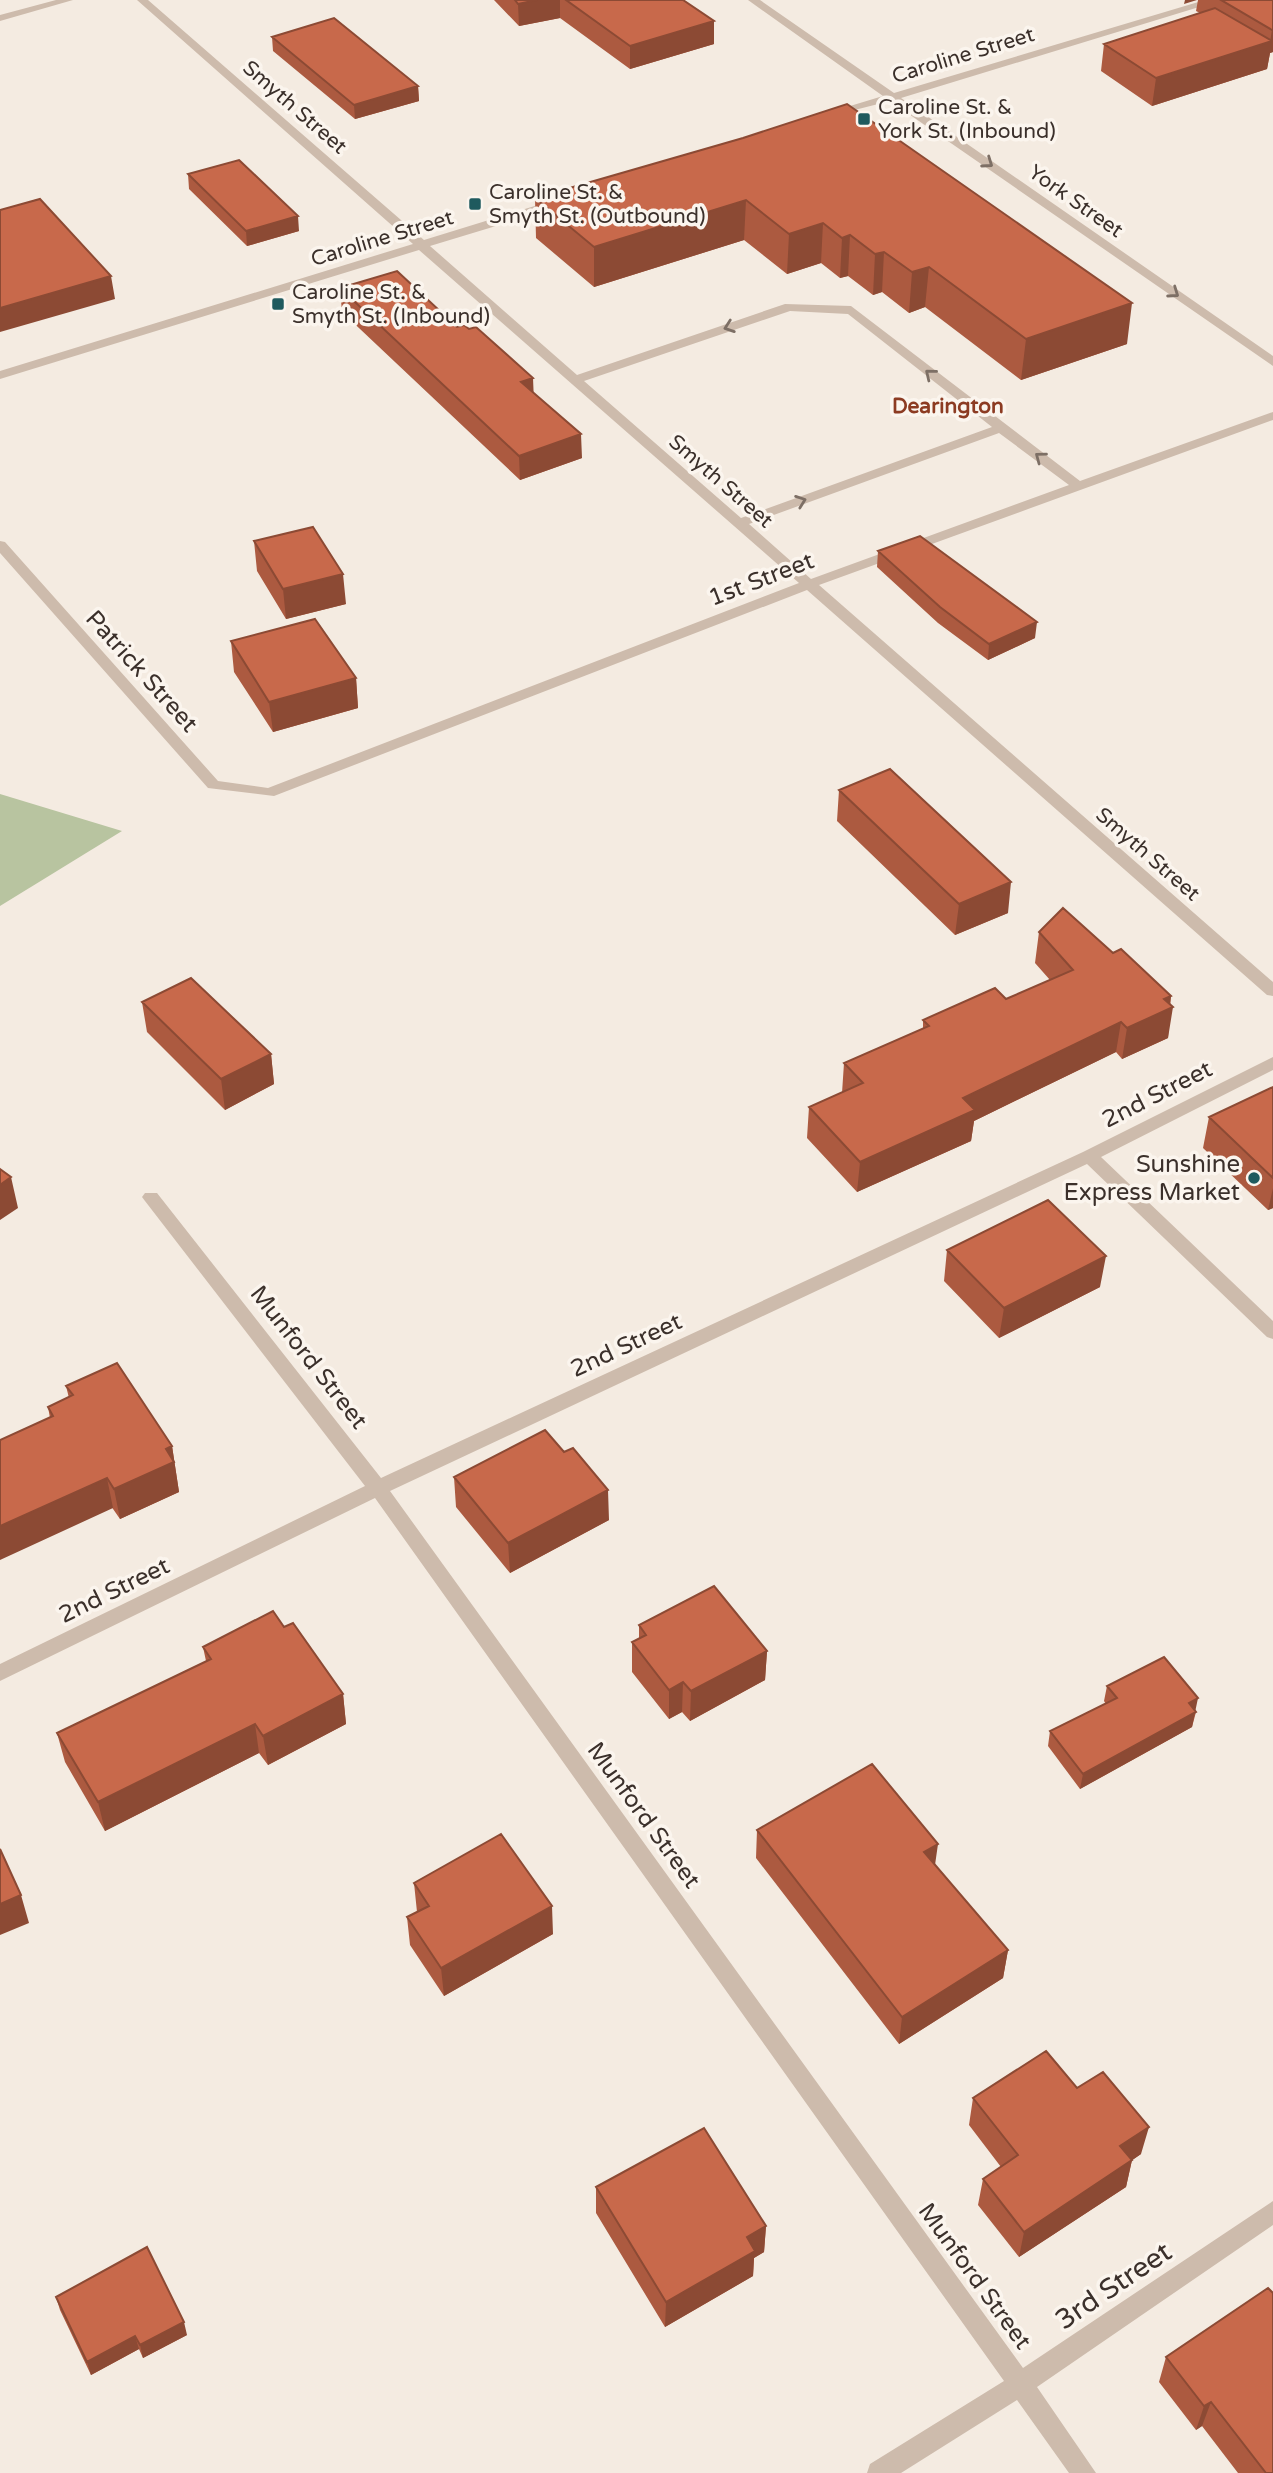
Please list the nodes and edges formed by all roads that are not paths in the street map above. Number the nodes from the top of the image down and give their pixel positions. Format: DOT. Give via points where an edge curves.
graph roads {
  1 [pos="68,0"];
  2 [pos="142,0"];
  3 [pos="752,0"];
  4 [pos="1217,0"];
  5 [pos="0,18"];
  6 [pos="891,96"];
  7 [pos="818,120"];
  8 [pos="568,199"];
  9 [pos="421,246"];
  10 [pos="1273,362"];
  11 [pos="0,376"];
  12 [pos="574,380"];
  13 [pos="1273,416"];
  14 [pos="1001,428"];
  15 [pos="1079,486"];
  16 [pos="737,524"];
  17 [pos="0,545"];
  18 [pos="807,585"];
  19 [pos="269,793"];
  20 [pos="1273,991"];
  21 [pos="1273,1063"];
  22 [pos="1089,1156"];
  23 [pos="151,1197"];
  24 [pos="1273,1332"];
  25 [pos="377,1488"];
  26 [pos="0,1673"];
  27 [pos="1273,2212"];
  28 [pos="1020,2384"];
  29 [pos="879,2473"];
  30 [pos="1084,2473"];
  1 -- 5 [label="street"];
  2 -- 9 [label="street, Smyth Street"];
  3 -- 6 [label="street, York Street"];
  4 -- 6 [label="street, Caroline Street"];
  6 -- 7 [label="street, Caroline Street"];
  6 -- 10 [label="street, York Street, one-way"];
  8 -- 9 [label="street, Caroline Street"];
  9 -- 11 [label="street, Caroline Street"];
  9 -- 12 [label="street, Smyth Street"];
  14 -- 12 [label="street, one-way" via="850,310 789,307"];
  12 -- 16 [label="street, Smyth Street"];
  13 -- 15 [label="street, 1st Street"];
  15 -- 14 [label="street, one-way"];
  16 -- 14 [label="street, one-way"];
  15 -- 18 [label="street, 1st Street"];
  16 -- 18 [label="street, Smyth Street"];
  17 -- 19 [label="street, Patrick Street" via="213,785"];
  18 -- 19 [label="street, 1st Street"];
  18 -- 20 [label="street, Smyth Street"];
  21 -- 22 [label="street, 2nd Street"];
  22 -- 24 [label="street"];
  22 -- 25 [label="street, 2nd Street"];
  23 -- 25 [label="street, Munford Street"];
  25 -- 26 [label="street, 2nd Street"];
  25 -- 28 [label="street, Munford Street"];
  27 -- 28 [label="street, 3rd Street"];
  28 -- 29 [label="street, 3rd Street"];
  28 -- 30 [label="street, Munford Street"];
}
